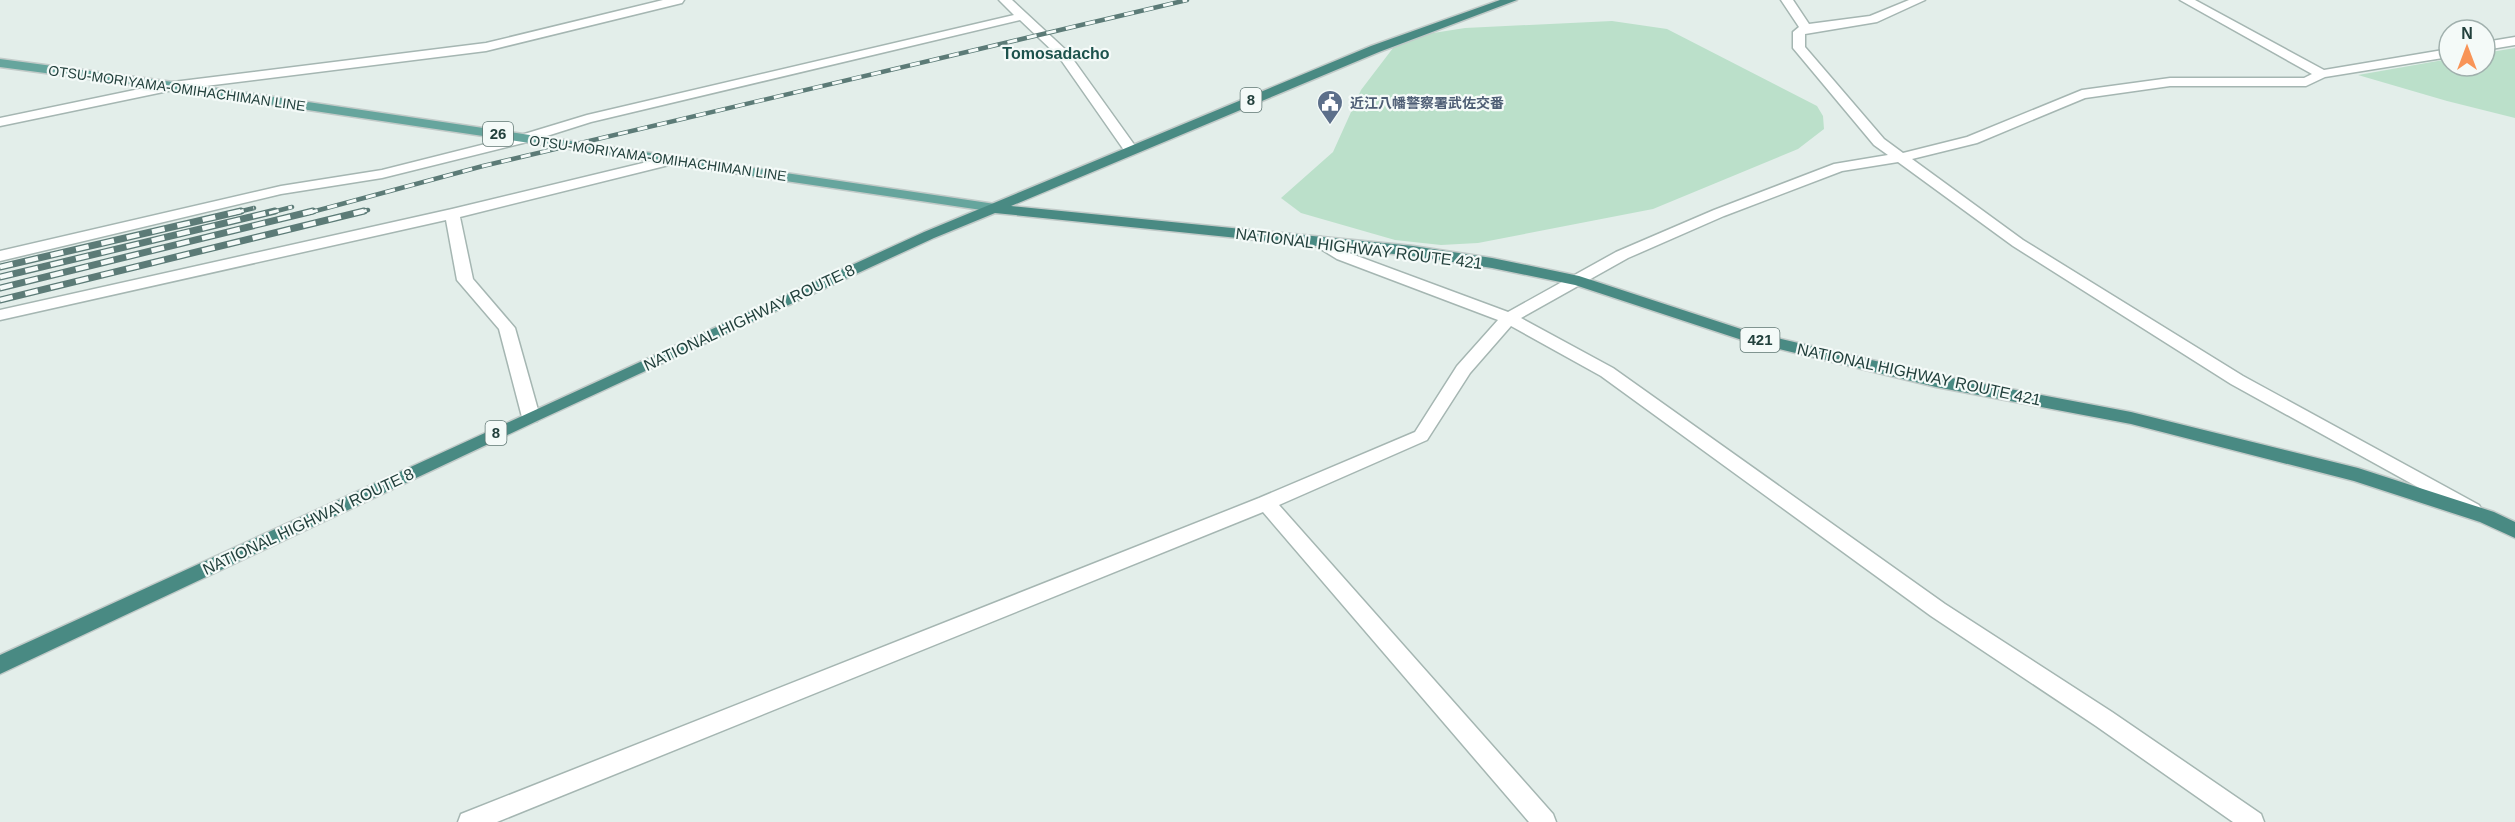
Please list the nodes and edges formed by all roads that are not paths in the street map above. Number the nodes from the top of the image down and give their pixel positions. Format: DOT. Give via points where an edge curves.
graph roads {
  1 [pos="678,0"];
  2 [pos="1005,0"];
  3 [pos="1511,0"];
  4 [pos="1787,0"];
  5 [pos="1919,0"];
  6 [pos="2186,0"];
  7 [pos="1023,16"];
  8 [pos="1806,28"];
  9 [pos="2515,41"];
  10 [pos="2497,44"];
  11 [pos="2437,54"];
  12 [pos="0,63"];
  13 [pos="2322,74"];
  14 [pos="173,86"];
  15 [pos="0,122"];
  16 [pos="526,138"];
  17 [pos="1131,150"];
  18 [pos="1899,158"];
  19 [pos="672,160"];
  20 [pos="995,208"];
  21 [pos="452,214"];
  22 [pos="1316,240"];
  23 [pos="0,256"];
  24 [pos="1579,281"];
  25 [pos="0,315"];
  26 [pos="1509,318"];
  27 [pos="531,417"];
  28 [pos="1266,503"];
  29 [pos="2487,517"];
  30 [pos="2515,531"];
  31 [pos="0,665"];
  32 [pos="470,822"];
  33 [pos="1544,822"];
  34 [pos="2252,822"];
  1 -- 14 [label="street" via="486,47"];
  2 -- 7 [label="street"];
  3 -- 17 [label="highway, NATIONAL HIGHWAY ROUTE 8 / 8" via="1375,49"];
  4 -- 8 [label="street"];
  5 -- 8 [label="street" via="1873,19"];
  6 -- 13 [label="street"];
  7 -- 16 [label="street" via="587,119"];
  7 -- 17 [label="street" via="1063,54"];
  8 -- 18 [label="street" via="1799,32 1799,48 1879,142"];
  9 -- 10 [label="street"];
  11 -- 13 [label="street"];
  12 -- 14 [label="main road, OTSU-MORIYAMA-OMIHACHIMAN LINE / 26"];
  13 -- 18 [label="street" via="2307,82 2170,82 2082,94 1972,140"];
  14 -- 15 [label="street"];
  14 -- 16 [label="main road, OTSU-MORIYAMA-OMIHACHIMAN LINE / 26"];
  16 -- 19 [label="main road, OTSU-MORIYAMA-OMIHACHIMAN LINE / 26"];
  16 -- 23 [label="street" via="382,174 281,190"];
  17 -- 20 [label="highway, NATIONAL HIGHWAY ROUTE 8 / 8"];
  18 -- 24 [label="street" via="1839,167 1719,213 1622,255"];
  18 -- 29 [label="street" via="2037,255 2237,380"];
  19 -- 20 [label="main road, OTSU-MORIYAMA-OMIHACHIMAN LINE / 26"];
  19 -- 21 [label="street"];
  20 -- 22 [label="highway, NATIONAL HIGHWAY ROUTE 421 / 421"];
  20 -- 27 [label="highway, NATIONAL HIGHWAY ROUTE 8 / 8"];
  21 -- 25 [label="street"];
  21 -- 27 [label="street" via="465,280 507,328"];
  22 -- 24 [label="highway, NATIONAL HIGHWAY ROUTE 421 / 421" via="1481,261"];
  22 -- 26 [label="street" via="1343,256"];
  24 -- 26 [label="street"];
  24 -- 29 [label="highway, NATIONAL HIGHWAY ROUTE 421 / 421" via="1742,335 1936,381 2131,418 2358,475"];
  26 -- 28 [label="street" via="1463,370 1421,436"];
  26 -- 34 [label="street" via="1607,372 1938,610"];
  27 -- 31 [label="highway, NATIONAL HIGHWAY ROUTE 8 / 8"];
  28 -- 32 [label="street"];
  28 -- 33 [label="street"];
  29 -- 30 [label="highway, NATIONAL HIGHWAY ROUTE 421 / 421"];
}
